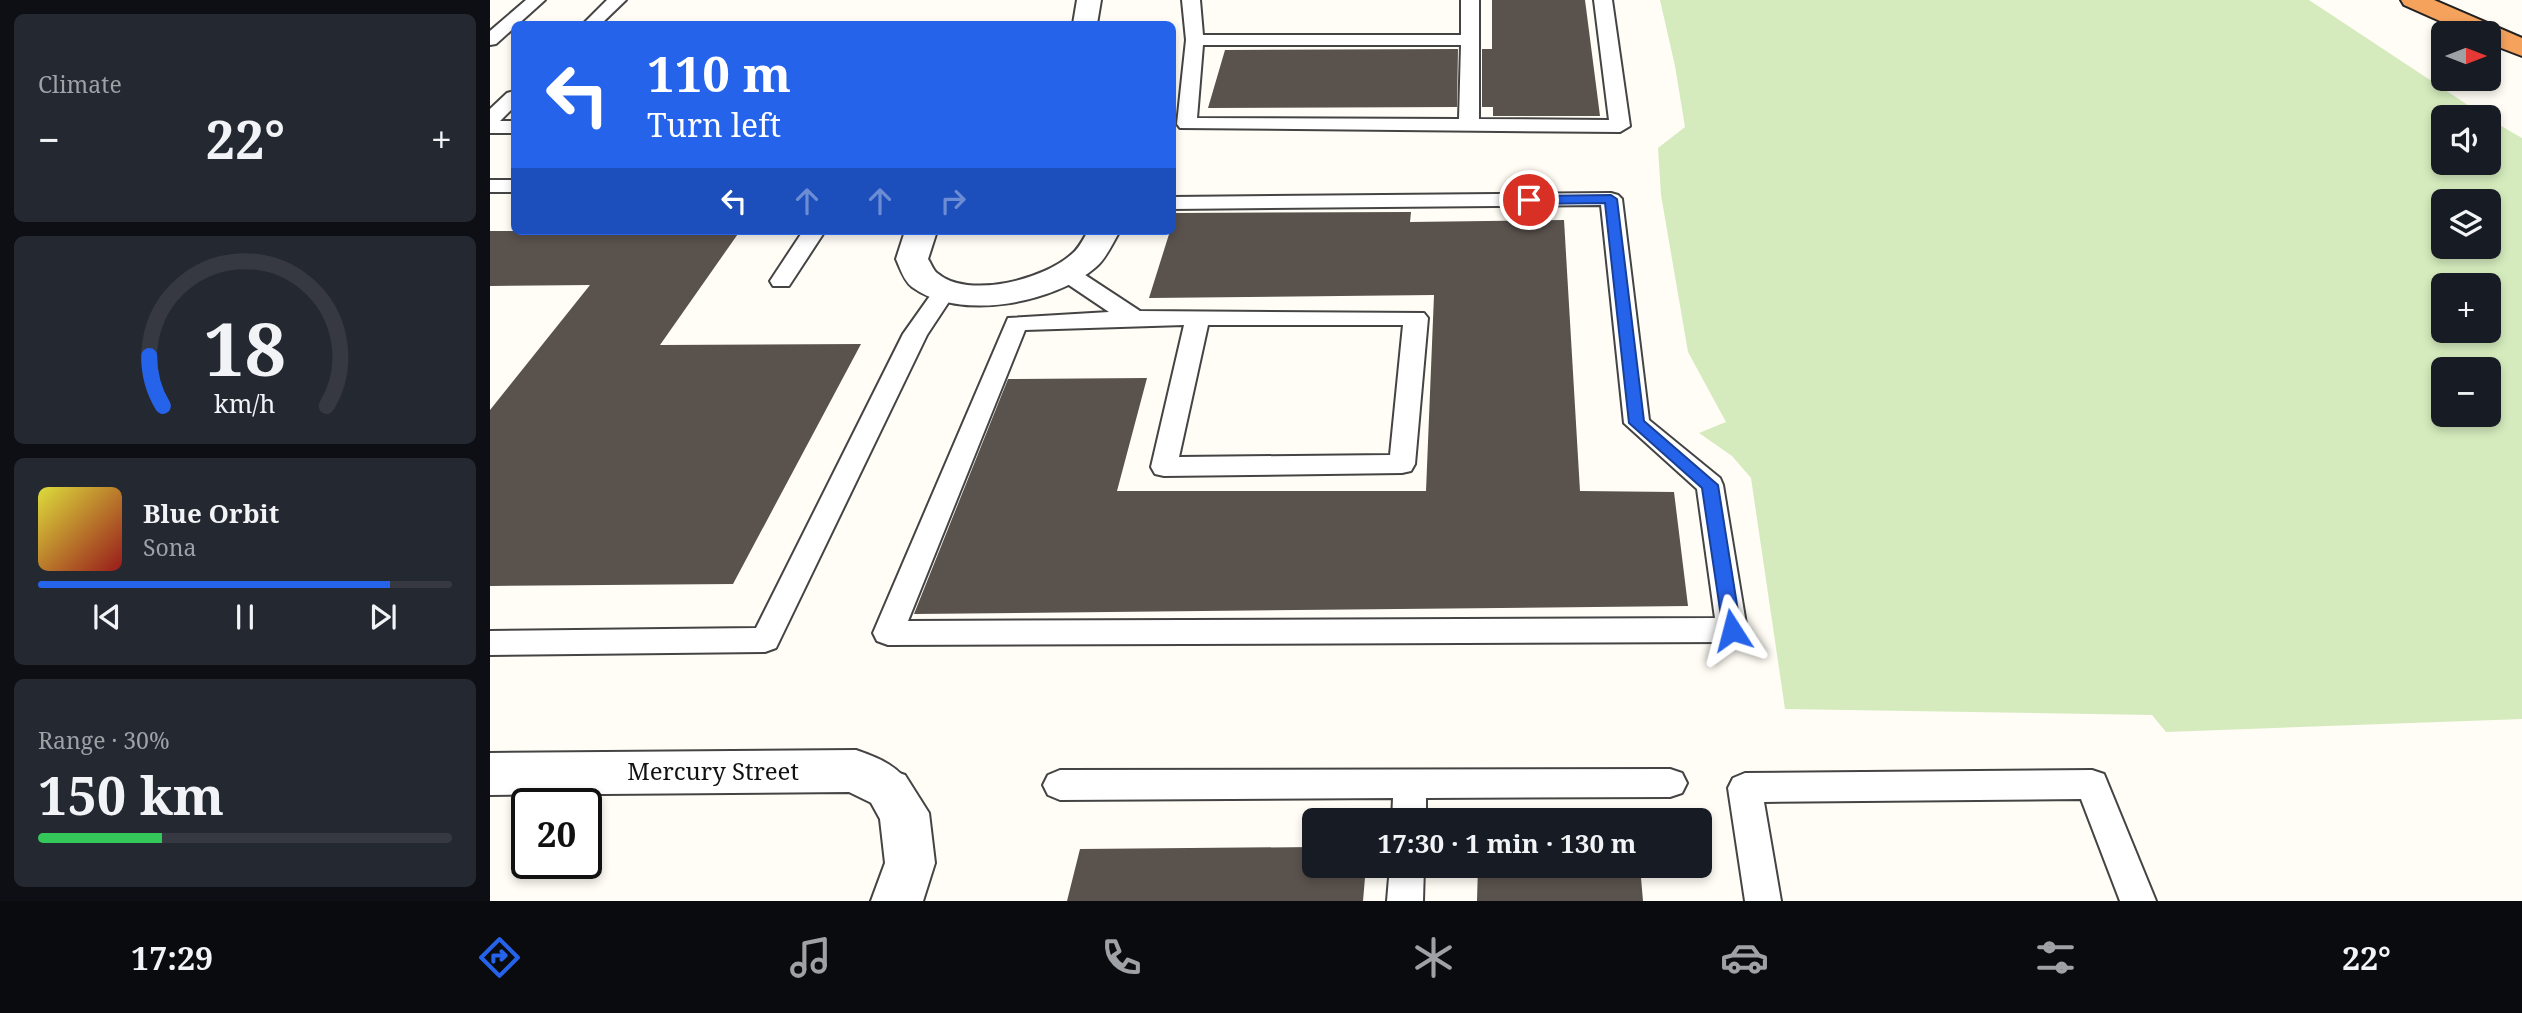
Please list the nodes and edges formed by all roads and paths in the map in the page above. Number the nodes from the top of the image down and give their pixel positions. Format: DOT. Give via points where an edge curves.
graph roads {
  1 [pos="536,0"];
  2 [pos="617,0"];
  3 [pos="1089,0"];
  4 [pos="1191,0"];
  5 [pos="1470,0"];
  6 [pos="1603,0"];
  7 [pos="2413,0"];
  8 [pos="512,21"];
  9 [pos="594,21"];
  10 [pos="1086,21"];
  11 [pos="2461,21"];
  12 [pos="511,22"];
  13 [pos="2501,39"];
  14 [pos="490,40"];
  15 [pos="1195,40"];
  16 [pos="1470,40"];
  17 [pos="2522,48"];
  18 [pos="511,100"];
  19 [pos="490,120"];
  20 [pos="1469,125"];
  21 [pos="490,127"];
  22 [pos="511,127"];
  23 [pos="490,186"];
  24 [pos="511,186"];
  25 [pos="1176,203"];
  26 [pos="811,235"];
  27 [pos="918,235"];
  28 [pos="1103,235"];
  29 [pos="1068,274"];
  30 [pos="781,281"];
  31 [pos="945,291"];
  32 [pos="1135,318"];
  33 [pos="1198,318"];
  34 [pos="490,643"];
  35 [pos="490,774"];
  36 [pos="1670,783"];
  37 [pos="1410,784"];
  38 [pos="1059,785"];
  39 [pos="1409,808"];
  40 [pos="1406,878"];
  41 [pos="897,901"];
  42 [pos="1405,901"];
  43 [pos="1763,901"];
  44 [pos="2138,901"];
  1 -- 8 [label="lane"];
  2 -- 9 [label="lane"];
  3 -- 10 [label="street"];
  4 -- 15 [label="lane"];
  5 -- 16 [label="lane"];
  6 -- 20 [label="lane" via="1620,126"];
  7 -- 11 [label="highway"];
  12 -- 14 [label="lane"];
  13 -- 17 [label="highway"];
  15 -- 16 [label="lane"];
  15 -- 20 [label="lane" via="1187,124"];
  16 -- 20 [label="lane"];
  18 -- 19 [label="lane"];
  21 -- 22 [label="lane"];
  23 -- 24 [label="lane"];
  25 -- 32 [label="lane" via="1611,199 1637,423 1710,485 1732,630 888,633 1016,323"];
  26 -- 30 [label="lane"];
  27 -- 31 [label="street" via="912,245 911,263 922,279"];
  28 -- 29 [label="street" via="1088,260"];
  29 -- 31 [label="street" via="1006,294 974,296"];
  29 -- 32 [label="lane"];
  31 -- 34 [label="lane" via="915,334 765,640"];
  32 -- 33 [label="lane"];
  33 -- 33 [label="lane" via="1416,318 1402,464 1164,467"];
  35 -- 41 [label="street, Mercury Street" via="856,771 888,790 904,813 910,863"];
  36 -- 37 [label="lane"];
  37 -- 38 [label="lane"];
  37 -- 39 [label="lane"];
  40 -- 42 [label="lane"];
  43 -- 44 [label="lane" via="1745,788 2079,784 2092,784"];
}
